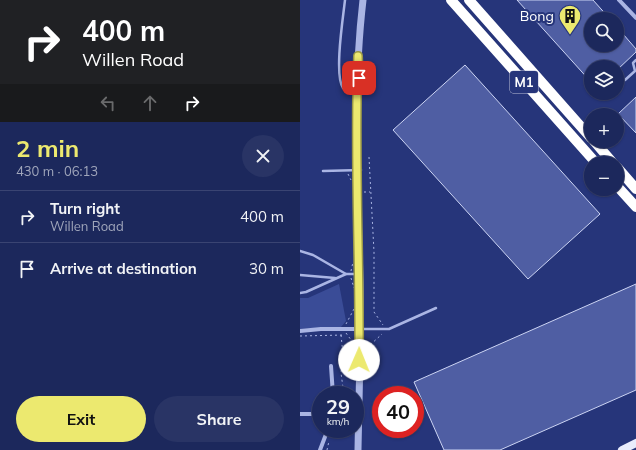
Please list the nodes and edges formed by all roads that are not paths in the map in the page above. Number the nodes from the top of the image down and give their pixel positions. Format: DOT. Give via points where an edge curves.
graph roads {
  1 [pos="345,0"];
  2 [pos="363,0"];
  3 [pos="451,0"];
  4 [pos="469,0"];
  5 [pos="619,0"];
  6 [pos="636,18"];
  7 [pos="358,56"];
  8 [pos="636,60"];
  9 [pos="625,80"];
  10 [pos="357,89"];
  11 [pos="584,130"];
  12 [pos="600,148"];
  13 [pos="590,156"];
  14 [pos="607,156"];
  15 [pos="359,170"];
  16 [pos="323,171"];
  17 [pos="624,175"];
  18 [pos="636,188"];
  19 [pos="624,194"];
  20 [pos="636,207"];
  21 [pos="300,251"];
  22 [pos="346,274"];
  23 [pos="359,274"];
  24 [pos="300,275"];
  25 [pos="336,278"];
  26 [pos="300,293"];
  27 [pos="436,308"];
  28 [pos="361,329"];
  29 [pos="300,331"];
  30 [pos="331,366"];
  31 [pos="332,386"];
  32 [pos="300,414"];
  33 [pos="312,414"];
  34 [pos="325,438"];
  35 [pos="636,443"];
  36 [pos="359,449"];
  37 [pos="320,450"];
  38 [pos="622,450"];
  1 -- 10 [label="lane" via="340,48 341,85 343,88"];
  2 -- 7 [label="street"];
  3 -- 13 [label="highway, M1"];
  4 -- 11 [label="highway, M1"];
  5 -- 6 [label="street"];
  7 -- 10 [label="street"];
  7 -- 15 [label="street"];
  8 -- 9 [label="lane" via="632,63 635,71"];
  10 -- 15 [label="street"];
  12 -- 14 [label="highway"];
  15 -- 16 [label="lane"];
  15 -- 23 [label="street"];
  15 -- 28 [label="street"];
  17 -- 18 [label="highway"];
  19 -- 20 [label="highway"];
  21 -- 22 [label="lane" via="313,255"];
  22 -- 23 [label="lane"];
  22 -- 25 [label="lane"];
  23 -- 28 [label="street"];
  24 -- 25 [label="lane"];
  25 -- 26 [label="lane"];
  27 -- 28 [label="lane" via="389,329"];
  28 -- 29 [label="street"];
  28 -- 36 [label="street"];
  28 -- 36 [label="street" via="363,346"];
  30 -- 31 [label="street"];
  32 -- 33 [label="street"];
  34 -- 37 [label="street"];
  35 -- 38 [label="main road"];
}
